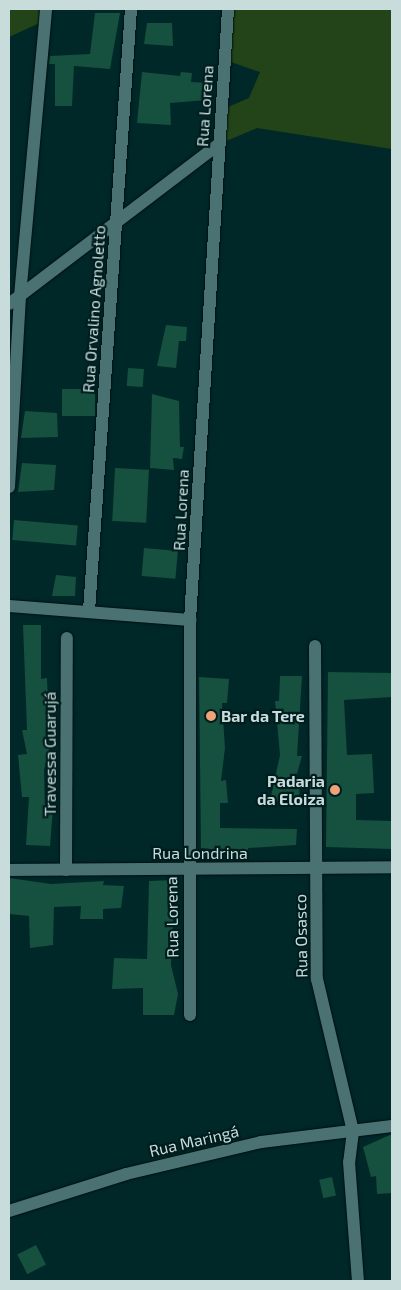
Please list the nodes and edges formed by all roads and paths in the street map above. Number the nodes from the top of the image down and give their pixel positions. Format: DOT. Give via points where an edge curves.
graph roads {
  1 [pos="131,9"];
  2 [pos="228,9"];
  3 [pos="45,15"];
  4 [pos="219,144"];
  5 [pos="116,224"];
  6 [pos="20,296"];
  7 [pos="9,304"];
  8 [pos="9,487"];
  9 [pos="9,606"];
  10 [pos="89,611"];
  11 [pos="190,620"];
  12 [pos="67,638"];
  13 [pos="314,646"];
  14 [pos="392,867"];
  15 [pos="316,868"];
  16 [pos="9,870"];
  17 [pos="66,870"];
  18 [pos="188,870"];
  19 [pos="190,1015"];
  20 [pos="392,1126"];
  21 [pos="353,1131"];
  22 [pos="9,1211"];
  23 [pos="358,1281"];
  1 -- 5 [label="street, Rua Orvalino Agnoletto"];
  2 -- 4 [label="street, Rua Lorena"];
  3 -- 6 [label="street"];
  4 -- 5 [label="street"];
  4 -- 11 [label="street, Rua Lorena"];
  5 -- 6 [label="street"];
  5 -- 10 [label="street, Rua Orvalino Agnoletto"];
  6 -- 7 [label="street"];
  6 -- 8 [label="street"];
  9 -- 10 [label="street"];
  10 -- 11 [label="street"];
  11 -- 18 [label="street, Rua Lorena"];
  12 -- 17 [label="street, Travessa Guarujá"];
  13 -- 15 [label="street, Rua Osasco"];
  14 -- 15 [label="street, Rua Londrina"];
  15 -- 18 [label="street, Rua Londrina"];
  15 -- 21 [label="street, Rua Osasco" via="317,979"];
  16 -- 17 [label="street, Rua Londrina"];
  17 -- 18 [label="street, Rua Londrina"];
  18 -- 19 [label="street, Rua Lorena"];
  20 -- 21 [label="street, Rua Maringá"];
  21 -- 22 [label="street, Rua Maringá" via="261,1142 126,1174"];
  21 -- 23 [label="street, Rua Osasco" via="349,1162"];
}
